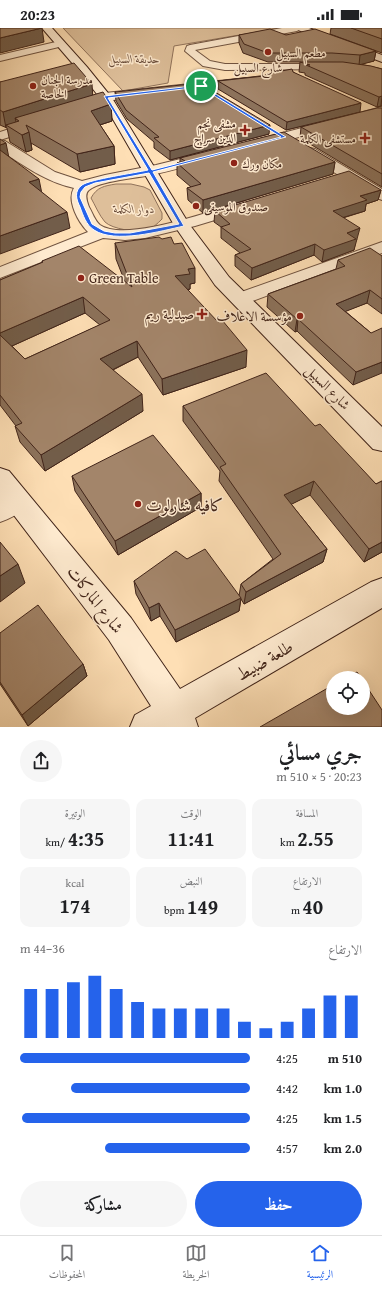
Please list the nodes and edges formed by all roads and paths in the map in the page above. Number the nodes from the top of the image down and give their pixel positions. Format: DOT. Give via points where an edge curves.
graph roads {
  1 [pos="47,28"];
  2 [pos="298,28"];
  3 [pos="301,28"];
  4 [pos="322,28"];
  5 [pos="60,44"];
  6 [pos="382,49"];
  7 [pos="0,58"];
  8 [pos="382,59"];
  9 [pos="274,78"];
  10 [pos="260,80"];
  11 [pos="201,86"];
  12 [pos="220,98"];
  13 [pos="102,101"];
  14 [pos="362,106"];
  15 [pos="380,113"];
  16 [pos="50,120"];
  17 [pos="272,129"];
  18 [pos="0,136"];
  19 [pos="284,137"];
  20 [pos="0,144"];
  21 [pos="247,146"];
  22 [pos="217,154"];
  23 [pos="150,171"];
  24 [pos="349,175"];
  25 [pos="334,180"];
  26 [pos="84,186"];
  27 [pos="382,195"];
  28 [pos="258,202"];
  29 [pos="182,225"];
  30 [pos="103,232"];
  31 [pos="382,247"];
  32 [pos="0,273"];
  33 [pos="240,299"];
  34 [pos="382,442"];
  35 [pos="5,496"];
  36 [pos="382,592"];
  37 [pos="178,719"];
  38 [pos="147,727"];
  1 -- 5 [label="street, شارع السبيل"];
  2 -- 9 [label="street, شارع السبيل" via="190,48 190,51 207,64 225,67 341,69 300,77"];
  3 -- 8 [label="street"];
  4 -- 6 [label="street"];
  5 -- 7 [label="street"];
  5 -- 13 [label="street, شارع السبيل" via="75,71"];
  10 -- 11 [label="street, شارع السبيل"];
  11 -- 12 [label="street"];
  11 -- 13 [label="street, شارع السبيل"];
  13 -- 23 [label="street, شارع السبيل"];
  14 -- 15 [label="street"];
  15 -- 19 [label="street"];
  16 -- 18 [label="street"];
  17 -- 19 [label="street"];
  19 -- 21 [label="street"];
  19 -- 24 [label="street"];
  20 -- 26 [label="street" via="55,178"];
  22 -- 23 [label="street"];
  23 -- 26 [label="street"];
  23 -- 29 [label="street, شارع السبيل"];
  24 -- 25 [label="street"];
  24 -- 27 [label="street"];
  26 -- 30 [label="street" via="79,192 80,203 90,224"];
  28 -- 29 [label="street"];
  29 -- 30 [label="street" via="130,234 115,235"];
  29 -- 33 [label="street, شارع السبيل" via="222,281"];
  30 -- 32 [label="street"];
  31 -- 33 [label="street"];
  33 -- 34 [label="street, شارع السبيل"];
  35 -- 37 [label="street, شارع الماركات" via="120,629"];
  36 -- 37 [label="street, طلعة ضبيط"];
  37 -- 38 [label="street, طلعة ضبيط"];
}
